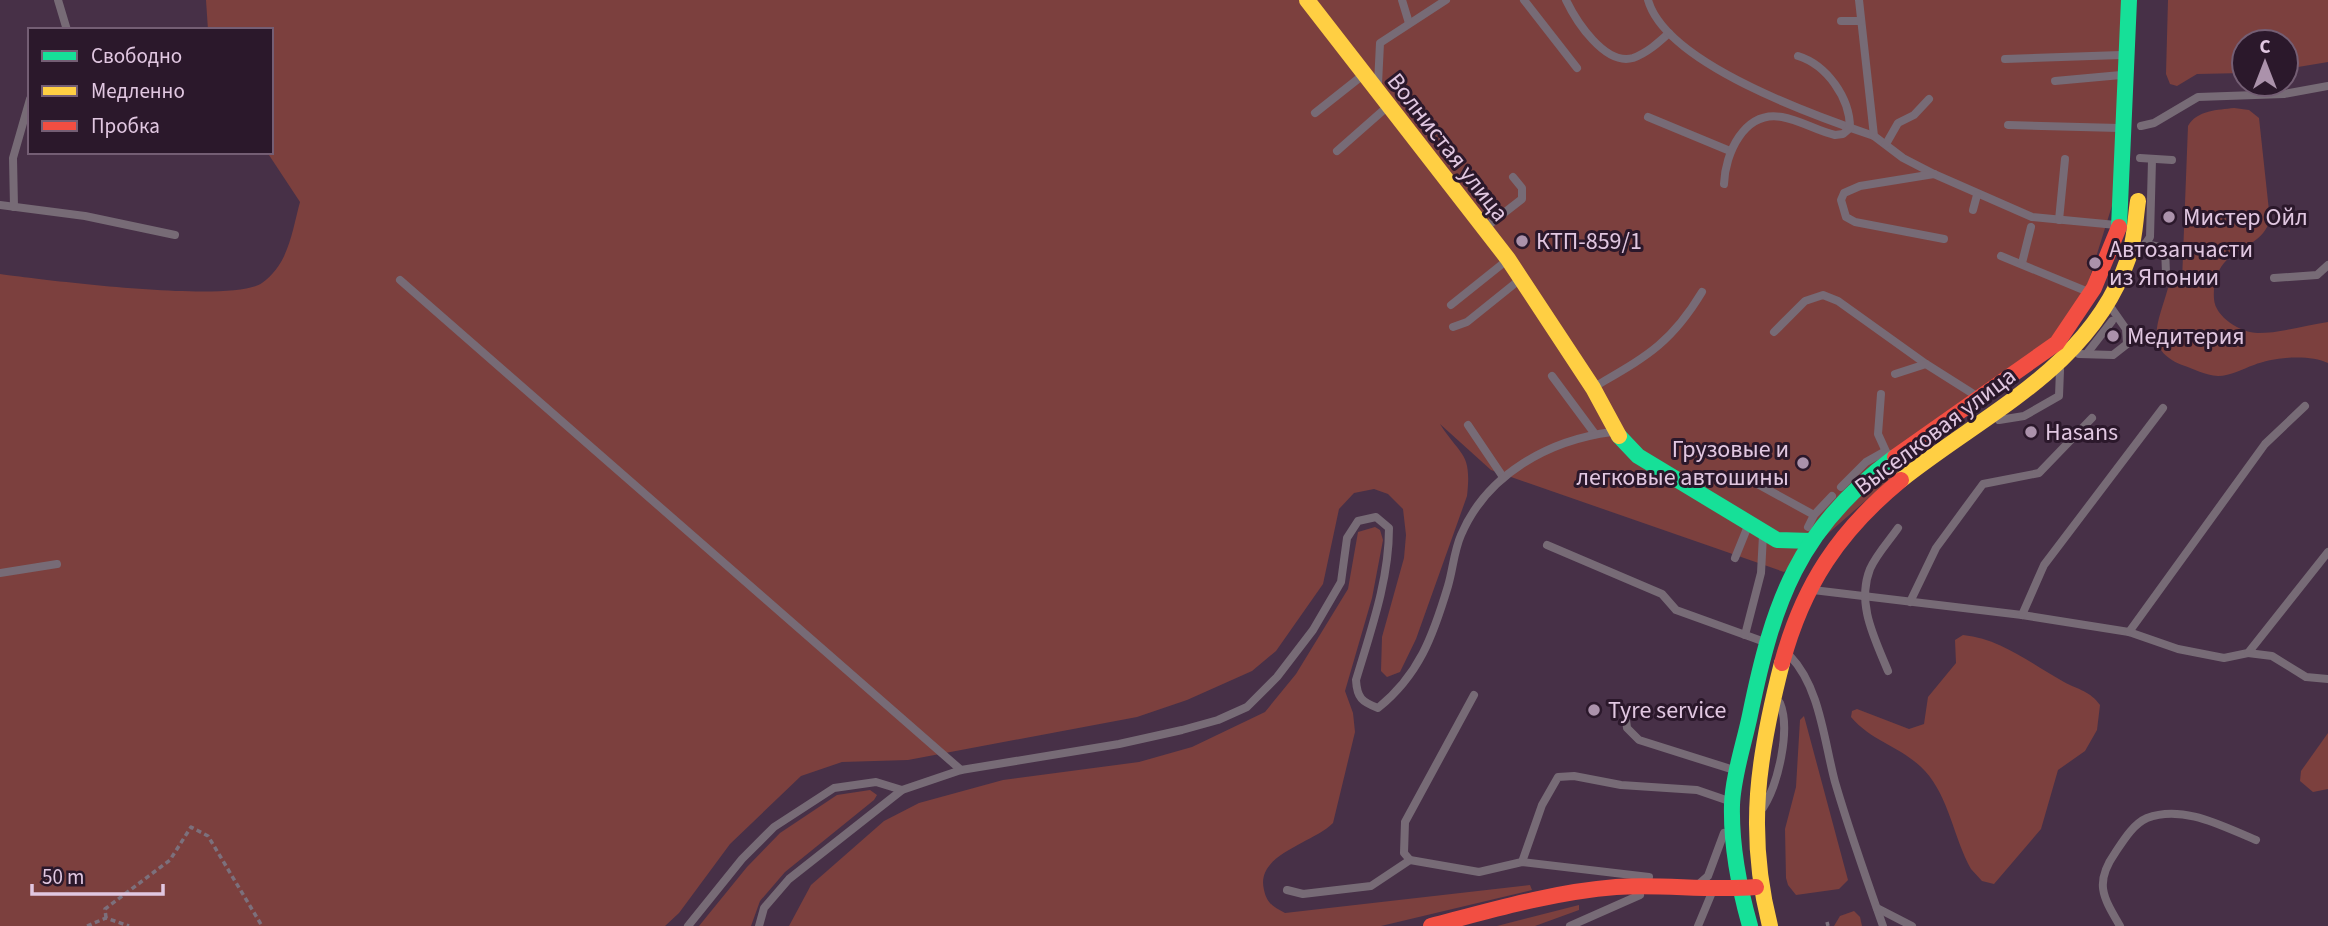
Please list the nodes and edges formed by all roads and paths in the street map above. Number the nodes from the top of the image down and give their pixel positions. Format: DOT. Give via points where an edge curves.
graph roads {
  1 [pos="58,0"];
  2 [pos="1307,0"];
  3 [pos="1402,0"];
  4 [pos="1446,0"];
  5 [pos="1524,0"];
  6 [pos="1566,0"];
  7 [pos="1648,0"];
  8 [pos="1860,0"];
  9 [pos="2129,0"];
  10 [pos="2143,0"];
  11 [pos="1841,21"];
  12 [pos="1861,21"];
  13 [pos="1409,23"];
  14 [pos="66,28"];
  15 [pos="1669,33"];
  16 [pos="1798,55"];
  17 [pos="2128,55"];
  18 [pos="2005,59"];
  19 [pos="1577,68"];
  20 [pos="1363,75"];
  21 [pos="2127,75"];
  22 [pos="2055,81"];
  23 [pos="2328,86"];
  24 [pos="2142,88"];
  25 [pos="1929,99"];
  26 [pos="1382,100"];
  27 [pos="28,106"];
  28 [pos="1315,113"];
  29 [pos="1648,117"];
  30 [pos="2136,122"];
  31 [pos="2008,125"];
  32 [pos="1850,128"];
  33 [pos="1874,136"];
  34 [pos="1886,144"];
  35 [pos="1337,150"];
  36 [pos="1730,150"];
  37 [pos="2065,159"];
  38 [pos="2146,159"];
  39 [pos="2172,160"];
  40 [pos="1934,174"];
  41 [pos="1513,177"];
  42 [pos="1724,184"];
  43 [pos="1977,195"];
  44 [pos="0,205"];
  45 [pos="14,207"];
  46 [pos="1973,210"];
  47 [pos="2059,220"];
  48 [pos="2119,226"];
  49 [pos="2031,228"];
  50 [pos="1484,229"];
  51 [pos="175,235"];
  52 [pos="1944,239"];
  53 [pos="2139,246"];
  54 [pos="2001,256"];
  55 [pos="1508,259"];
  56 [pos="2022,263"];
  57 [pos="2328,265"];
  58 [pos="2166,273"];
  59 [pos="2274,278"];
  60 [pos="1521,279"];
  61 [pos="400,280"];
  62 [pos="1702,292"];
  63 [pos="2092,293"];
  64 [pos="1451,305"];
  65 [pos="2112,309"];
  66 [pos="1453,327"];
  67 [pos="1774,332"];
  68 [pos="2079,354"];
  69 [pos="1926,364"];
  70 [pos="2059,366"];
  71 [pos="1895,374"];
  72 [pos="1552,376"];
  73 [pos="1593,388"];
  74 [pos="1881,394"];
  75 [pos="1982,399"];
  76 [pos="2305,406"];
  77 [pos="2163,408"];
  78 [pos="2092,418"];
  79 [pos="1986,419"];
  80 [pos="1468,425"];
  81 [pos="1615,432"];
  82 [pos="1595,434"];
  83 [pos="1888,456"];
  84 [pos="1503,477"];
  85 [pos="1752,481"];
  86 [pos="1814,515"];
  87 [pos="1749,523"];
  88 [pos="1898,528"];
  89 [pos="1763,532"];
  90 [pos="1807,541"];
  91 [pos="1547,545"];
  92 [pos="2328,552"];
  93 [pos="1735,558"];
  94 [pos="57,564"];
  95 [pos="0,573"];
  96 [pos="1807,589"];
  97 [pos="1863,596"];
  98 [pos="1910,602"];
  99 [pos="2022,615"];
  100 [pos="2129,632"];
  101 [pos="1745,635"];
  102 [pos="1765,642"];
  103 [pos="1784,650"];
  104 [pos="2248,653"];
  105 [pos="1888,671"];
  106 [pos="2328,679"];
  107 [pos="1474,695"];
  108 [pos="1626,720"];
  109 [pos="961,770"];
  110 [pos="1737,771"];
  111 [pos="902,790"];
  112 [pos="1732,803"];
  113 [pos="1731,826"];
  114 [pos="2256,840"];
  115 [pos="1410,860"];
  116 [pos="1522,862"];
  117 [pos="1664,887"];
  118 [pos="1760,887"];
  119 [pos="1692,889"];
  120 [pos="1739,889"];
  121 [pos="1287,890"];
  122 [pos="1713,890"];
  123 [pos="1877,908"];
  124 [pos="106,918"];
  125 [pos="1774,922"];
  126 [pos="87,926"];
  127 [pos="129,926"];
  128 [pos="262,926"];
  129 [pos="688,926"];
  130 [pos="759,926"];
  131 [pos="1431,926"];
  132 [pos="1570,926"];
  133 [pos="1698,926"];
  134 [pos="1750,926"];
  135 [pos="1883,926"];
  136 [pos="1912,926"];
  137 [pos="2120,926"];
  1 -- 14 [label="lane"];
  2 -- 20 [label="main road, Волнистая улица"];
  3 -- 13 [label="lane"];
  4 -- 13 [label="lane"];
  5 -- 19 [label="lane"];
  6 -- 15 [label="lane" via="1597,43 1618,58 1646,52"];
  7 -- 15 [label="lane"];
  8 -- 12 [label="lane"];
  9 -- 17 [label="main road, Выселковая улица"];
  10 -- 24 [label="main road"];
  11 -- 12 [label="lane"];
  12 -- 33 [label="lane"];
  13 -- 26 [label="lane" via="1380,43"];
  15 -- 32 [label="lane" via="1711,68"];
  16 -- 32 [label="lane" via="1809,59 1835,84 1850,109"];
  17 -- 18 [label="lane"];
  17 -- 21 [label="main road, Выселковая улица"];
  20 -- 26 [label="main road, Волнистая улица"];
  20 -- 28 [label="lane"];
  21 -- 22 [label="lane"];
  21 -- 30 [label="main road, Выселковая улица"];
  23 -- 30 [label="lane" via="2284,94 2198,97 2154,123"];
  25 -- 34 [label="lane" via="1898,123"];
  26 -- 35 [label="lane"];
  26 -- 50 [label="main road, Волнистая улица"];
  27 -- 45 [label="lane" via="13,158"];
  29 -- 36 [label="lane"];
  30 -- 31 [label="lane"];
  30 -- 38 [label="main road, Выселковая улица"];
  30 -- 48 [label="main road, Выселковая улица"];
  32 -- 33 [label="lane"];
  32 -- 36 [label="lane" via="1835,135 1780,116 1758,119"];
  33 -- 34 [label="lane"];
  34 -- 40 [label="lane"];
  36 -- 42 [label="lane"];
  37 -- 47 [label="lane"];
  38 -- 39 [label="lane"];
  38 -- 53 [label="main road, Выселковая улица" via="2137,226"];
  40 -- 43 [label="lane"];
  40 -- 52 [label="lane" via="1860,186 1844,193 1841,200 1846,217 1855,222"];
  41 -- 50 [label="lane" via="1522,188 1522,199"];
  43 -- 46 [label="lane"];
  43 -- 47 [label="lane" via="2032,217"];
  44 -- 45 [label="lane"];
  45 -- 51 [label="lane" via="85,215"];
  47 -- 48 [label="lane"];
  48 -- 63 [label="main road, Выселковая улица"];
  49 -- 56 [label="lane"];
  50 -- 55 [label="main road, Волнистая улица"];
  53 -- 58 [label="lane" via="2165,248"];
  53 -- 65 [label="main road, Выселковая улица"];
  54 -- 56 [label="lane"];
  55 -- 60 [label="main road, Волнистая улица"];
  55 -- 64 [label="lane"];
  56 -- 63 [label="lane"];
  57 -- 59 [label="lane" via="2318,275"];
  60 -- 66 [label="lane" via="1467,322"];
  60 -- 73 [label="main road, Волнистая улица"];
  61 -- 109 [label="lane"];
  62 -- 73 [label="lane" via="1672,335 1652,354"];
  63 -- 75 [label="main road, Выселковая улица" via="2079,318 2057,343"];
  65 -- 68 [label="main road, Выселковая улица"];
  65 -- 68 [label="lane" via="2126,329 2127,344 2113,355"];
  67 -- 69 [label="lane" via="1805,302 1823,295"];
  68 -- 70 [label="main road, Выселковая улица"];
  69 -- 71 [label="lane"];
  69 -- 75 [label="lane"];
  70 -- 79 [label="main road, Выселковая улица"];
  70 -- 79 [label="lane" via="2059,396 2024,416"];
  72 -- 82 [label="lane"];
  73 -- 81 [label="main road, Волнистая улица"];
  74 -- 83 [label="lane" via="1878,434"];
  75 -- 83 [label="main road, Выселковая улица"];
  76 -- 100 [label="lane" via="2265,444"];
  77 -- 99 [label="lane" via="2043,565"];
  78 -- 98 [label="lane" via="2039,473 1983,484 1936,548"];
  79 -- 96 [label="main road, Выселковая улица" via="1901,478 1856,519"];
  80 -- 84 [label="lane"];
  81 -- 82 [label="lane"];
  81 -- 87 [label="main road, Волнистая улица" via="1638,456"];
  82 -- 84 [label="lane" via="1541,453"];
  83 -- 86 [label="lane" via="1866,462"];
  83 -- 90 [label="main road, Выселковая улица"];
  84 -- 109 [label="lane" via="1476,505 1460,537 1448,586 1416,670 1378,708 1362,702 1356,680 1387,557 1389,528 1376,517 1359,521 1347,538 1341,582 1313,631 1247,707 1218,720 1119,744"];
  85 -- 86 [label="lane"];
  86 -- 90 [label="lane"];
  87 -- 89 [label="main road, Волнистая улица"];
  87 -- 93 [label="lane"];
  88 -- 97 [label="lane" via="1870,568"];
  89 -- 90 [label="main road, Волнистая улица" via="1784,542"];
  89 -- 101 [label="lane" via="1761,573"];
  90 -- 102 [label="main road, Выселковая улица"];
  91 -- 101 [label="lane" via="1662,594 1676,610"];
  92 -- 104 [label="lane"];
  94 -- 95 [label="lane"];
  96 -- 97 [label="lane"];
  96 -- 103 [label="main road, Выселковая улица"];
  97 -- 98 [label="lane"];
  97 -- 105 [label="lane"];
  98 -- 99 [label="lane"];
  99 -- 100 [label="lane"];
  100 -- 104 [label="lane" via="2211,657"];
  101 -- 102 [label="lane"];
  102 -- 110 [label="main road, Выселковая улица"];
  103 -- 118 [label="main road, Выселковая улица" via="1755,792 1753,826"];
  103 -- 123 [label="lane" via="1802,669 1811,691"];
  104 -- 106 [label="lane" via="2272,656 2306,677"];
  107 -- 115 [label="lane" via="1405,822 1404,853"];
  108 -- 110 [label="lane" via="1627,728 1639,740"];
  109 -- 111 [label="lane"];
  110 -- 112 [label="main road, Выселковая улица"];
  111 -- 129 [label="lane" via="876,782 834,788 774,827"];
  111 -- 130 [label="lane" via="789,879 764,908"];
  112 -- 113 [label="main road, Выселковая улица"];
  112 -- 116 [label="lane" via="1697,790 1558,777 1542,805"];
  113 -- 119 [label="lane" via="1724,832 1708,876"];
  113 -- 120 [label="main road, Выселковая улица"];
  114 -- 137 [label="lane" via="2204,818 2147,818 2132,829 2104,869 2102,893"];
  115 -- 116 [label="lane" via="1479,872"];
  115 -- 121 [label="lane" via="1371,886 1303,894"];
  116 -- 117 [label="lane" via="1638,874 1660,879"];
  117 -- 119 [label="main road"];
  117 -- 131 [label="main road" via="1574,891"];
  117 -- 132 [label="lane"];
  118 -- 120 [label="main road"];
  118 -- 125 [label="main road, Выселковая улица"];
  119 -- 122 [label="main road"];
  120 -- 122 [label="main road"];
  120 -- 134 [label="main road, Выселковая улица"];
  122 -- 133 [label="lane"];
  123 -- 135 [label="lane"];
  123 -- 136 [label="lane"];
  124 -- 126 [label="path"];
  124 -- 127 [label="path"];
  124 -- 128 [label="path" via="105,909 170,860 191,827 208,836"];
}
